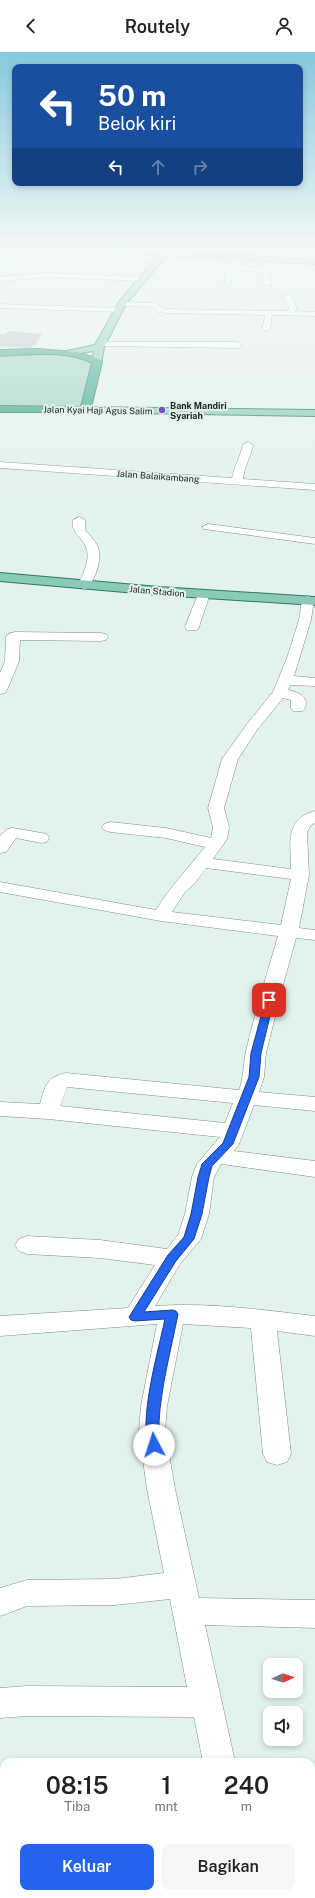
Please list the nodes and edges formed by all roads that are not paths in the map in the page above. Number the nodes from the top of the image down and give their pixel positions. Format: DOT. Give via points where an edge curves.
graph roads {
  1 [pos="103,339"];
  2 [pos="238,345"];
  3 [pos="0,352"];
  4 [pos="70,353"];
  5 [pos="97,362"];
  6 [pos="0,409"];
  7 [pos="86,410"];
  8 [pos="315,413"];
  9 [pos="248,445"];
  10 [pos="0,465"];
  11 [pos="237,481"];
  12 [pos="315,487"];
  13 [pos="78,520"];
  14 [pos="208,527"];
  15 [pos="315,541"];
  16 [pos="0,577"];
  17 [pos="84,585"];
  18 [pos="204,594"];
  19 [pos="311,601"];
  20 [pos="310,620"];
  21 [pos="192,627"];
  22 [pos="300,635"];
  23 [pos="315,636"];
  24 [pos="101,637"];
  25 [pos="0,647"];
  26 [pos="14,648"];
  27 [pos="315,682"];
  28 [pos="283,686"];
  29 [pos="0,690"];
  30 [pos="298,708"];
  31 [pos="315,816"];
  32 [pos="110,827"];
  33 [pos="41,838"];
  34 [pos="215,844"];
  35 [pos="0,848"];
  36 [pos="200,862"];
  37 [pos="300,875"];
  38 [pos="0,888"];
  39 [pos="160,916"];
  40 [pos="289,931"];
  41 [pos="315,935"];
  42 [pos="245,1098"];
  43 [pos="315,1104"];
  44 [pos="0,1110"];
  45 [pos="48,1112"];
  46 [pos="232,1131"];
  47 [pos="216,1156"];
  48 [pos="315,1169"];
  49 [pos="28,1245"];
  50 [pos="172,1258"];
  51 [pos="172,1314"];
  52 [pos="135,1317"];
  53 [pos="263,1320"];
  54 [pos="0,1326"];
  55 [pos="315,1326"];
  56 [pos="277,1454"];
  57 [pos="184,1598"];
  58 [pos="0,1602"];
  59 [pos="315,1614"];
  60 [pos="206,1702"];
  61 [pos="0,1703"];
  62 [pos="218,1758"];
  1 -- 2 [label="street"];
  1 -- 4 [label="main road"];
  1 -- 5 [label="main road"];
  3 -- 4 [label="highway"];
  4 -- 5 [label="highway" via="85,355"];
  5 -- 7 [label="highway"];
  6 -- 7 [label="highway, Jalan Kyai Haji Agus Salim"];
  7 -- 8 [label="main road, Jalan Kyai Haji Agus Salim"];
  9 -- 11 [label="street" via="240,464"];
  10 -- 11 [label="street, Jalan Balaikambang"];
  11 -- 12 [label="street, Jalan Balaikambang"];
  13 -- 17 [label="street" via="81,534 89,541 92,552 91,570"];
  14 -- 15 [label="street"];
  16 -- 17 [label="main road, Jalan Stadion"];
  17 -- 18 [label="main road, Jalan Stadion"];
  18 -- 19 [label="main road, Jalan Stadion"];
  18 -- 21 [label="street"];
  19 -- 20 [label="street"];
  20 -- 22 [label="street"];
  22 -- 23 [label="street"];
  22 -- 28 [label="street"];
  24 -- 26 [label="street" via="17,635 13,638"];
  25 -- 26 [label="street"];
  26 -- 29 [label="street" via="12,661"];
  27 -- 28 [label="street"];
  28 -- 30 [label="street" via="298,699"];
  28 -- 34 [label="street" via="230,759 216,808 221,827 219,839"];
  31 -- 37 [label="street" via="304,822 299,832"];
  32 -- 34 [label="street" via="166,834"];
  33 -- 35 [label="street" via="13,833"];
  34 -- 36 [label="street"];
  36 -- 37 [label="street"];
  36 -- 39 [label="street"];
  37 -- 40 [label="street"];
  38 -- 39 [label="street"];
  39 -- 40 [label="street"];
  40 -- 41 [label="street"];
  40 -- 42 [label="street" via="256,1053 254,1077"];
  42 -- 43 [label="street"];
  42 -- 45 [label="street" via="66,1080 56,1086"];
  42 -- 46 [label="street"];
  44 -- 45 [label="street"];
  45 -- 46 [label="street"];
  46 -- 47 [label="street" via="228,1144"];
  47 -- 48 [label="street"];
  47 -- 50 [label="street" via="208,1164 203,1177 197,1214 189,1239"];
  49 -- 50 [label="street" via="100,1249"];
  50 -- 52 [label="street"];
  51 -- 52 [label="street"];
  51 -- 53 [label="street"];
  51 -- 57 [label="street" via="154,1406 152,1431 161,1489"];
  52 -- 54 [label="street"];
  53 -- 55 [label="street"];
  53 -- 56 [label="street"];
  57 -- 58 [label="street" via="115,1592 27,1593"];
  57 -- 59 [label="street"];
  57 -- 60 [label="street"];
  60 -- 61 [label="street"];
  60 -- 62 [label="street"];
}
